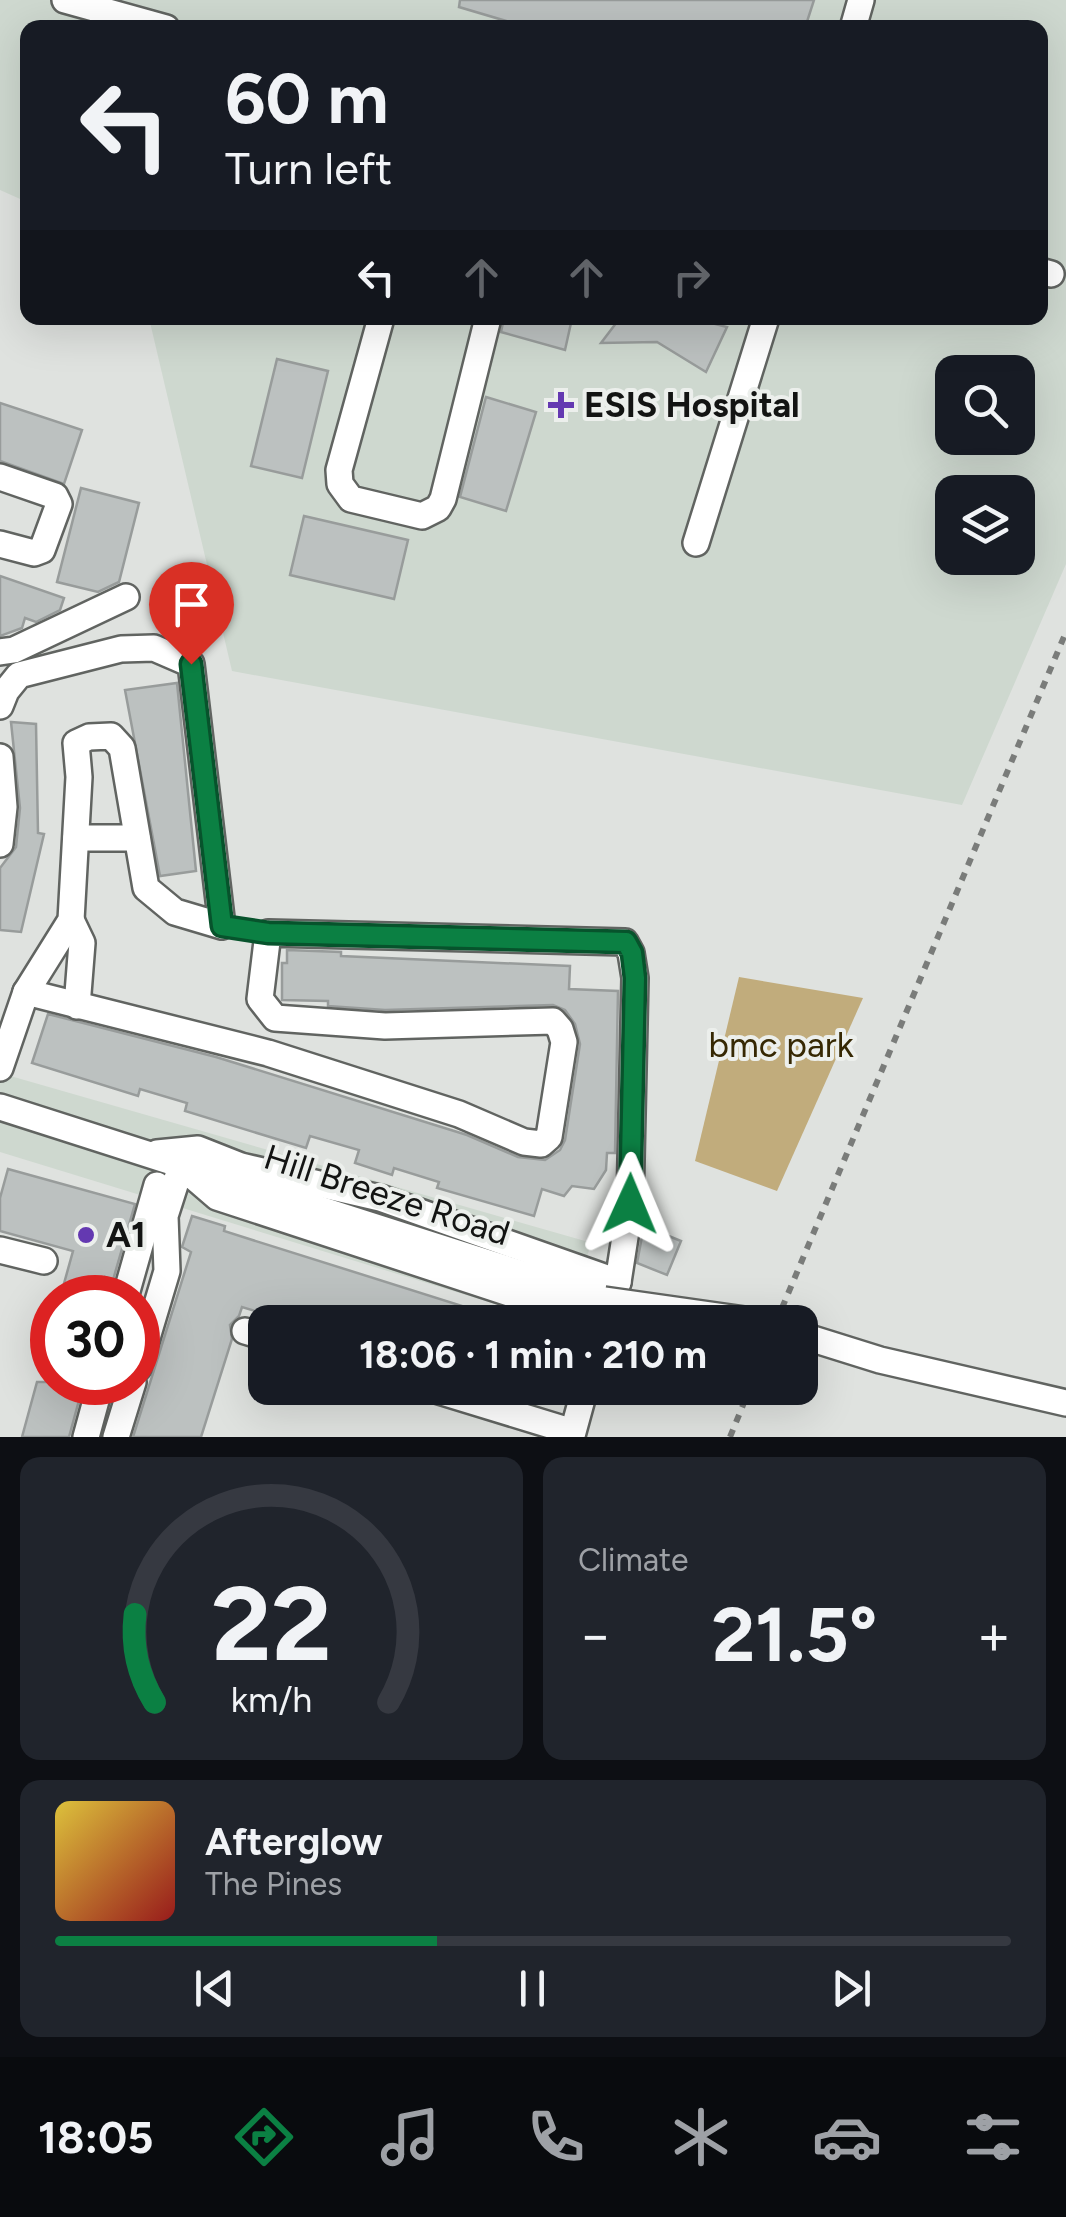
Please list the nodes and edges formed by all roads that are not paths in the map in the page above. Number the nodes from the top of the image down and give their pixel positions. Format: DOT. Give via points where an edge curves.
graph roads {
  1 [pos="64,0"];
  2 [pos="137,20"];
  3 [pos="379,325"];
  4 [pos="486,325"];
  5 [pos="764,325"];
  6 [pos="0,476"];
  7 [pos="696,543"];
  8 [pos="0,544"];
  9 [pos="126,597"];
  10 [pos="0,652"];
  11 [pos="0,706"];
  12 [pos="0,758"];
  13 [pos="76,838"];
  14 [pos="137,838"];
  15 [pos="0,844"];
  16 [pos="71,920"];
  17 [pos="222,926"];
  18 [pos="268,933"];
  19 [pos="26,992"];
  20 [pos="77,1006"];
  21 [pos="275,1018"];
  22 [pos="268,1054"];
  23 [pos="0,1068"];
  24 [pos="0,1106"];
  25 [pos="162,1160"];
  26 [pos="0,1250"];
  27 [pos="44,1261"];
  28 [pos="131,1275"];
  29 [pos="160,1294"];
  30 [pos="605,1305"];
  31 [pos="606,1305"];
  32 [pos="608,1305"];
  33 [pos="818,1341"];
  34 [pos="1066,1403"];
  35 [pos="95,1405"];
  36 [pos="126,1405"];
  37 [pos="482,1405"];
  38 [pos="580,1405"];
  39 [pos="572,1434"];
  40 [pos="86,1437"];
  41 [pos="116,1437"];
  1 -- 2 [label="street"];
  3 -- 4 [label="street" via="338,470 340,484 351,499 422,516 443,499"];
  5 -- 7 [label="street"];
  6 -- 8 [label="street" via="55,496 59,504 42,550"];
  9 -- 10 [label="street"];
  11 -- 17 [label="street" via="18,676 121,649 154,648 191,664"];
  12 -- 15 [label="street"];
  13 -- 14 [label="street"];
  13 -- 14 [label="street" via="76,743 89,736 111,736 122,748"];
  13 -- 16 [label="street"];
  14 -- 17 [label="street" via="146,888 175,912"];
  16 -- 19 [label="street"];
  16 -- 20 [label="street" via="82,943"];
  17 -- 18 [label="street"];
  18 -- 21 [label="street" via="260,999"];
  18 -- 32 [label="street" via="626,942 635,996 630,1204"];
  19 -- 20 [label="street"];
  19 -- 23 [label="street"];
  20 -- 22 [label="street"];
  21 -- 22 [label="street"];
  21 -- 22 [label="street" via="385,1026 553,1021 564,1042 549,1137 541,1144 524,1142 459,1114"];
  24 -- 25 [label="street, Hill Breeze Road"];
  25 -- 28 [label="street"];
  25 -- 29 [label="street" via="167,1271"];
  25 -- 30 [label="street, Hill Breeze Road"];
  25 -- 31 [label="street" via="198,1150 380,1198"];
  26 -- 27 [label="street"];
  33 -- 34 [label="street"];
  35 -- 40 [label="street"];
  36 -- 41 [label="street"];
  37 -- 39 [label="street"];
  38 -- 39 [label="street"];
}
